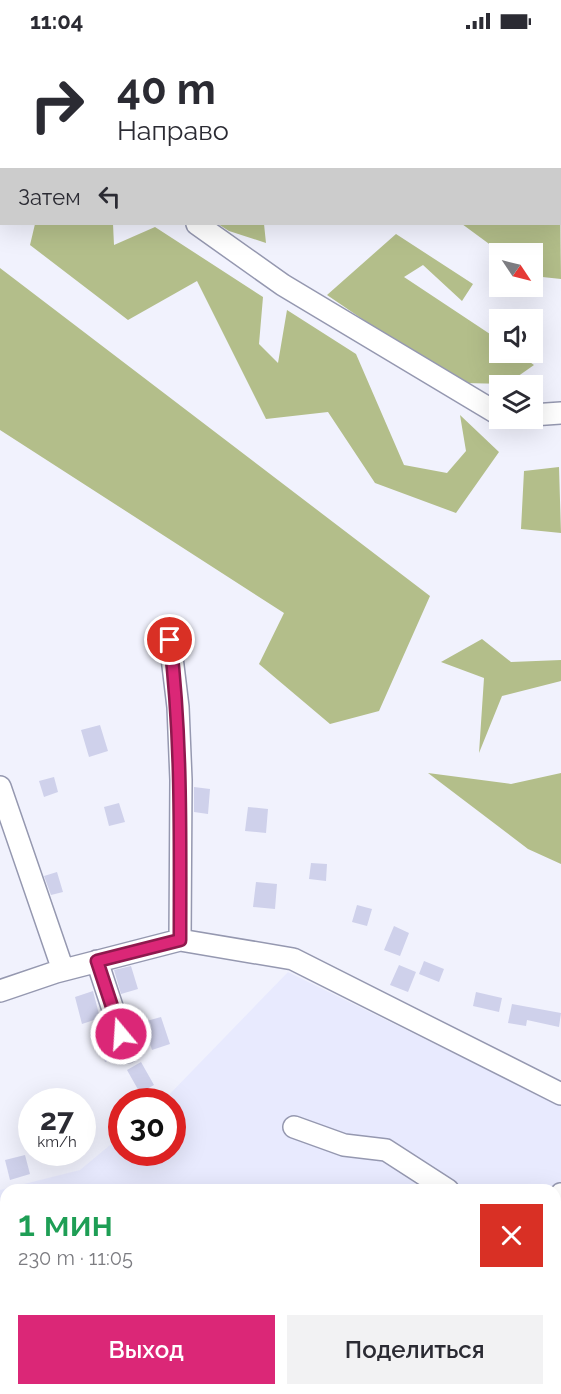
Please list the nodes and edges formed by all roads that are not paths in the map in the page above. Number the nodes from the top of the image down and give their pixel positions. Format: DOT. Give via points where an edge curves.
graph roads {
  1 [pos="198,225"];
  2 [pos="489,408"];
  3 [pos="561,413"];
  4 [pos="543,414"];
  5 [pos="170,640"];
  6 [pos="0,787"];
  7 [pos="180,940"];
  8 [pos="97,961"];
  9 [pos="63,970"];
  10 [pos="0,991"];
  11 [pos="127,1052"];
  12 [pos="561,1094"];
  13 [pos="294,1127"];
  14 [pos="439,1184"];
  1 -- 2 [label="street" via="284,285"];
  3 -- 4 [label="street"];
  5 -- 7 [label="street" via="181,780"];
  6 -- 9 [label="street"];
  7 -- 8 [label="street"];
  7 -- 12 [label="street" via="293,959"];
  8 -- 9 [label="street"];
  8 -- 11 [label="street"];
  9 -- 10 [label="street"];
  13 -- 14 [label="street" via="344,1144 386,1150"];
}
